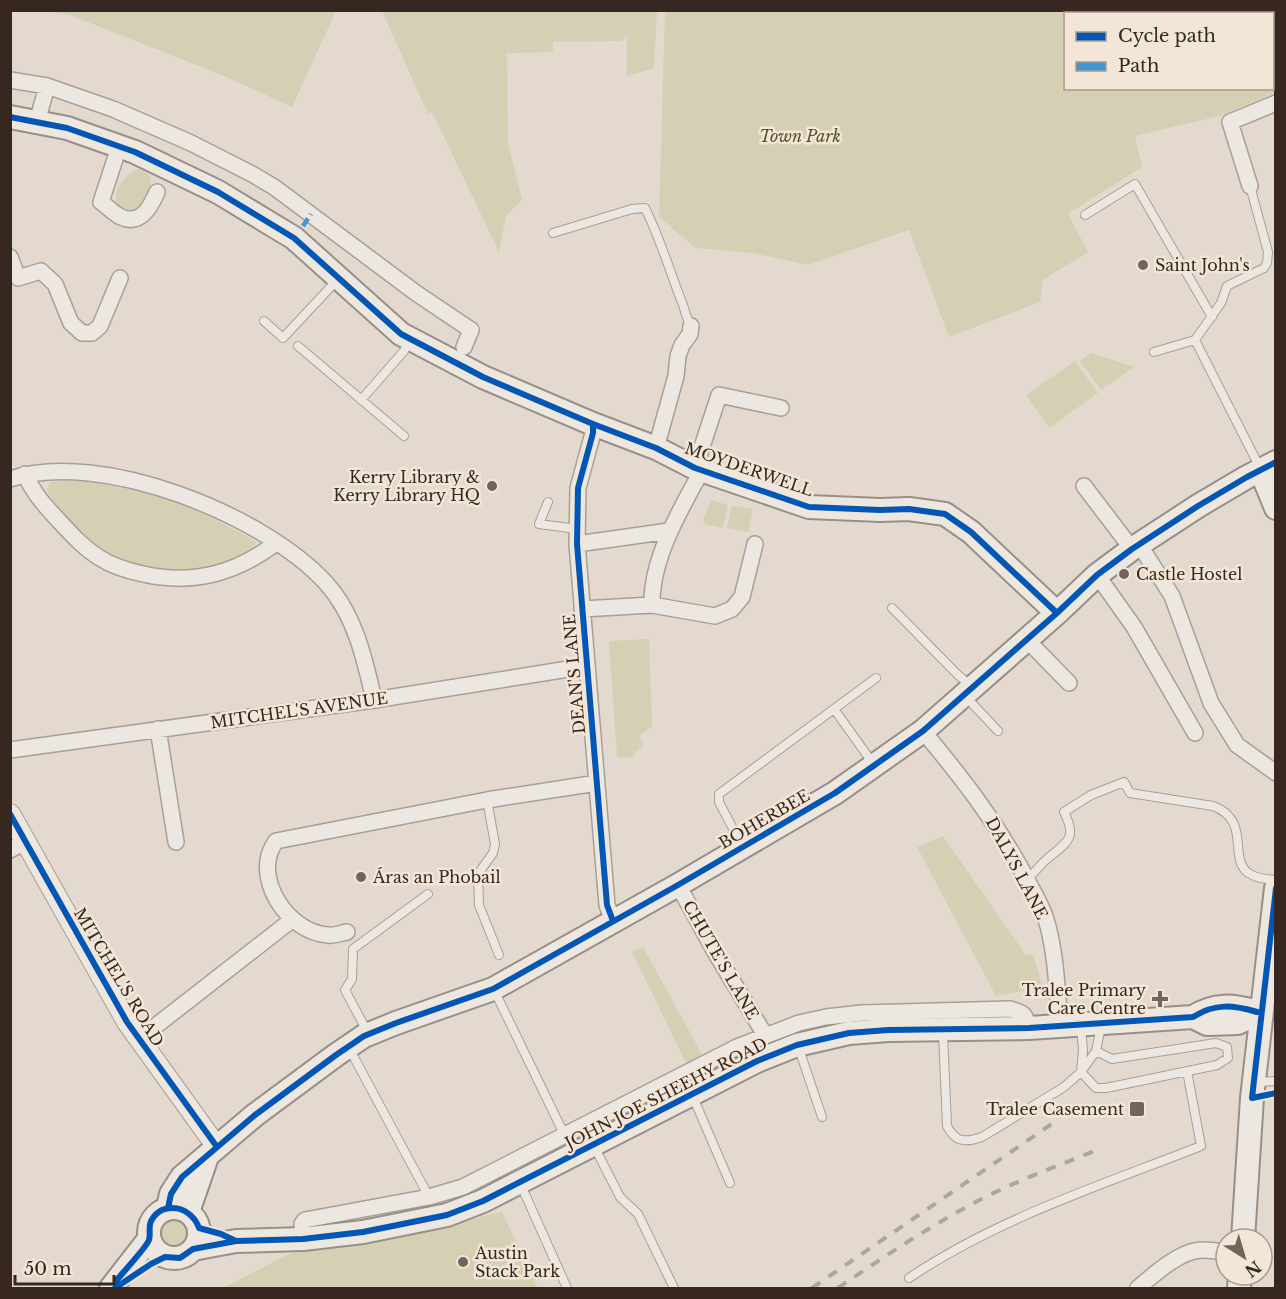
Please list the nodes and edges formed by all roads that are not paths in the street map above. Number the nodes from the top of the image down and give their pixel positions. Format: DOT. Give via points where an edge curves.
graph roads {
  1 [pos="10,80"];
  2 [pos="47,86"];
  3 [pos="1275,103"];
  4 [pos="10,117"];
  5 [pos="37,122"];
  6 [pos="119,147"];
  7 [pos="1250,186"];
  8 [pos="157,192"];
  9 [pos="311,214"];
  10 [pos="1085,215"];
  11 [pos="553,233"];
  12 [pos="294,238"];
  13 [pos="10,256"];
  14 [pos="1271,263"];
  15 [pos="120,278"];
  16 [pos="339,278"];
  17 [pos="1212,317"];
  18 [pos="264,321"];
  19 [pos="692,326"];
  20 [pos="410,339"];
  21 [pos="1196,340"];
  22 [pos="298,346"];
  23 [pos="1155,352"];
  24 [pos="457,354"];
  25 [pos="361,400"];
  26 [pos="781,408"];
  27 [pos="593,424"];
  28 [pos="404,436"];
  29 [pos="657,448"];
  30 [pos="1268,466"];
  31 [pos="698,469"];
  32 [pos="18,476"];
  33 [pos="1084,486"];
  34 [pos="548,502"];
  35 [pos="1275,508"];
  36 [pos="669,531"];
  37 [pos="577,536"];
  38 [pos="276,543"];
  39 [pos="755,544"];
  40 [pos="1136,546"];
  41 [pos="1097,575"];
  42 [pos="652,605"];
  43 [pos="892,608"];
  44 [pos="582,609"];
  45 [pos="1057,613"];
  46 [pos="1026,639"];
  47 [pos="587,666"];
  48 [pos="876,678"];
  49 [pos="1070,683"];
  50 [pos="968,691"];
  51 [pos="374,700"];
  52 [pos="834,709"];
  53 [pos="158,729"];
  54 [pos="923,731"];
  55 [pos="998,731"];
  56 [pos="1195,733"];
  57 [pos="10,750"];
  58 [pos="875,766"];
  59 [pos="1275,773"];
  60 [pos="597,783"];
  61 [pos="488,801"];
  62 [pos="10,814"];
  63 [pos="176,842"];
  64 [pos="18,846"];
  65 [pos="742,847"];
  66 [pos="1027,880"];
  67 [pos="1275,880"];
  68 [pos="678,885"];
  69 [pos="1275,888"];
  70 [pos="428,894"];
  71 [pos="293,920"];
  72 [pos="614,921"];
  73 [pos="347,933"];
  74 [pos="499,955"];
  75 [pos="1271,963"];
  76 [pos="493,989"];
  77 [pos="1265,1011"];
  78 [pos="1080,1024"];
  79 [pos="1029,1028"];
  80 [pos="943,1029"];
  81 [pos="368,1035"];
  82 [pos="765,1035"];
  83 [pos="139,1040"];
  84 [pos="797,1045"];
  85 [pos="348,1047"];
  86 [pos="1096,1051"];
  87 [pos="1187,1071"];
  88 [pos="1081,1072"];
  89 [pos="1264,1082"];
  90 [pos="691,1093"];
  91 [pos="822,1117"];
  92 [pos="565,1136"];
  93 [pos="593,1145"];
  94 [pos="212,1151"];
  95 [pos="519,1182"];
  96 [pos="730,1183"];
  97 [pos="429,1197"];
  98 [pos="187,1224"];
  99 [pos="1245,1227"];
  100 [pos="149,1239"];
  101 [pos="303,1239"];
  102 [pos="1214,1251"];
  103 [pos="165,1257"];
  104 [pos="909,1278"];
  105 [pos="113,1288"];
  106 [pos="567,1288"];
  107 [pos="674,1288"];
  108 [pos="1138,1288"];
  1 -- 2 [label="street"];
  2 -- 5 [label="street"];
  2 -- 9 [label="street" via="191,143 274,187"];
  3 -- 7 [label="street" via="1230,122"];
  4 -- 5 [label="main road, MOYDERWELL"];
  5 -- 6 [label="main road, MOYDERWELL" via="67,128"];
  6 -- 8 [label="street" via="101,202 121,218 134,219 148,211"];
  6 -- 12 [label="main road, MOYDERWELL" via="218,192"];
  7 -- 14 [label="lane"];
  9 -- 12 [label="street"];
  9 -- 24 [label="street" via="471,330"];
  10 -- 17 [label="lane" via="1135,184"];
  11 -- 19 [label="lane" via="645,208"];
  12 -- 16 [label="main road, MOYDERWELL"];
  13 -- 15 [label="street" via="18,278 41,271 55,284 71,323 82,333 92,333 100,326"];
  14 -- 17 [label="lane" via="1227,286"];
  16 -- 18 [label="lane" via="283,338"];
  16 -- 20 [label="main road, MOYDERWELL"];
  17 -- 21 [label="lane"];
  19 -- 29 [label="street" via="678,356"];
  20 -- 24 [label="main road, MOYDERWELL"];
  20 -- 25 [label="lane"];
  21 -- 23 [label="lane"];
  21 -- 30 [label="lane"];
  22 -- 25 [label="lane"];
  24 -- 27 [label="main road, MOYDERWELL"];
  25 -- 28 [label="lane"];
  26 -- 31 [label="street" via="719,395"];
  27 -- 29 [label="main road, MOYDERWELL"];
  27 -- 37 [label="street, DEAN'S LANE" via="578,488"];
  29 -- 31 [label="main road, MOYDERWELL"];
  30 -- 35 [label="main road"];
  30 -- 40 [label="main road, BOHERBEE"];
  31 -- 36 [label="street"];
  31 -- 45 [label="main road, MOYDERWELL" via="809,507 909,509 945,514 970,532"];
  32 -- 38 [label="street" via="90,473 177,493 253,527"];
  32 -- 38 [label="street" via="85,547 102,560 132,571 192,579 233,569"];
  33 -- 40 [label="street"];
  34 -- 37 [label="lane" via="538,524"];
  36 -- 37 [label="street"];
  36 -- 42 [label="street" via="651,590"];
  37 -- 44 [label="street, DEAN'S LANE"];
  38 -- 51 [label="street" via="327,584 348,615"];
  39 -- 42 [label="street" via="742,597 732,609 715,616"];
  40 -- 41 [label="main road, BOHERBEE"];
  40 -- 59 [label="street" via="1172,596 1211,703 1238,745"];
  41 -- 45 [label="main road, BOHERBEE"];
  41 -- 56 [label="street" via="1134,627"];
  42 -- 44 [label="street"];
  43 -- 50 [label="lane" via="957,674"];
  44 -- 47 [label="street, DEAN'S LANE"];
  45 -- 46 [label="main road, BOHERBEE"];
  46 -- 49 [label="street"];
  46 -- 50 [label="main road, BOHERBEE"];
  47 -- 51 [label="street, MITCHEL'S AVENUE"];
  47 -- 60 [label="street, DEAN'S LANE"];
  48 -- 52 [label="lane"];
  50 -- 54 [label="main road, BOHERBEE"];
  50 -- 55 [label="lane"];
  51 -- 53 [label="street, MITCHEL'S AVENUE"];
  52 -- 58 [label="lane"];
  52 -- 65 [label="lane" via="719,794 719,802"];
  53 -- 57 [label="street, MITCHEL'S AVENUE"];
  53 -- 63 [label="street"];
  54 -- 58 [label="main road, BOHERBEE"];
  54 -- 66 [label="street, DALYS LANE" via="982,803"];
  58 -- 65 [label="main road, BOHERBEE"];
  60 -- 61 [label="street"];
  60 -- 72 [label="street, DEAN'S LANE" via="608,905"];
  61 -- 71 [label="street" via="276,841 269,850 270,886"];
  61 -- 74 [label="lane" via="495,844 478,874 479,905"];
  62 -- 64 [label="street, MITCHEL'S ROAD"];
  64 -- 83 [label="street, MITCHEL'S ROAD"];
  65 -- 68 [label="main road, BOHERBEE"];
  66 -- 67 [label="lane" via="1070,838 1071,825 1064,812 1091,795 1124,782 1130,793 1222,809 1236,830 1242,869 1259,878"];
  66 -- 78 [label="street, DALYS LANE" via="1050,932 1056,979"];
  68 -- 72 [label="main road, BOHERBEE"];
  68 -- 82 [label="street, CHUTE'S LANE"];
  69 -- 75 [label="main road"];
  70 -- 81 [label="lane" via="353,949 352,979 345,990"];
  71 -- 73 [label="street" via="308,930 329,936"];
  71 -- 83 [label="street"];
  72 -- 76 [label="main road, BOHERBEE"];
  75 -- 77 [label="main road"];
  76 -- 81 [label="main road, BOHERBEE"];
  76 -- 92 [label="lane"];
  77 -- 78 [label="main road, JOHN JOE SHEEHY ROAD" via="1226,1007 1206,1009 1193,1017"];
  77 -- 89 [label="main road"];
  78 -- 79 [label="main road, JOHN JOE SHEEHY ROAD"];
  78 -- 86 [label="lane"];
  78 -- 88 [label="lane"];
  79 -- 80 [label="main road, JOHN JOE SHEEHY ROAD"];
  79 -- 82 [label="street" via="1026,1016 1010,1009 862,1013 799,1023"];
  80 -- 84 [label="main road, JOHN JOE SHEEHY ROAD" via="849,1033"];
  80 -- 88 [label="lane" via="947,1125 959,1141 982,1137 1064,1087"];
  81 -- 85 [label="main road, BOHERBEE"];
  82 -- 92 [label="street"];
  83 -- 94 [label="street, MITCHEL'S ROAD"];
  84 -- 90 [label="main road, JOHN JOE SHEEHY ROAD"];
  84 -- 91 [label="lane"];
  85 -- 94 [label="main road, BOHERBEE"];
  85 -- 97 [label="lane"];
  86 -- 87 [label="lane" via="1112,1059 1216,1043 1227,1047 1228,1058 1217,1065"];
  86 -- 88 [label="lane"];
  87 -- 88 [label="lane" via="1106,1088 1096,1088"];
  87 -- 104 [label="lane" via="1201,1146 996,1227"];
  89 -- 99 [label="main road"];
  90 -- 93 [label="main road, JOHN JOE SHEEHY ROAD"];
  90 -- 96 [label="lane"];
  92 -- 97 [label="street" via="463,1187"];
  93 -- 95 [label="main road, JOHN JOE SHEEHY ROAD"];
  93 -- 107 [label="lane" via="620,1197 638,1214"];
  94 -- 98 [label="main road, BOHERBEE" via="182,1177 171,1194"];
  95 -- 101 [label="main road, JOHN JOE SHEEHY ROAD" via="447,1215 363,1233"];
  95 -- 106 [label="lane"];
  97 -- 101 [label="street" via="305,1220"];
  98 -- 100 [label="main road, BOHERBEE" via="153,1218"];
  98 -- 101 [label="main road, JOHN JOE SHEEHY ROAD" via="236,1241"];
  98 -- 103 [label="main road" via="180,1258"];
  100 -- 103 [label="main road"];
  100 -- 105 [label="main road"];
  102 -- 108 [label="street" via="1191,1252"];
  103 -- 105 [label="main road"];
}
